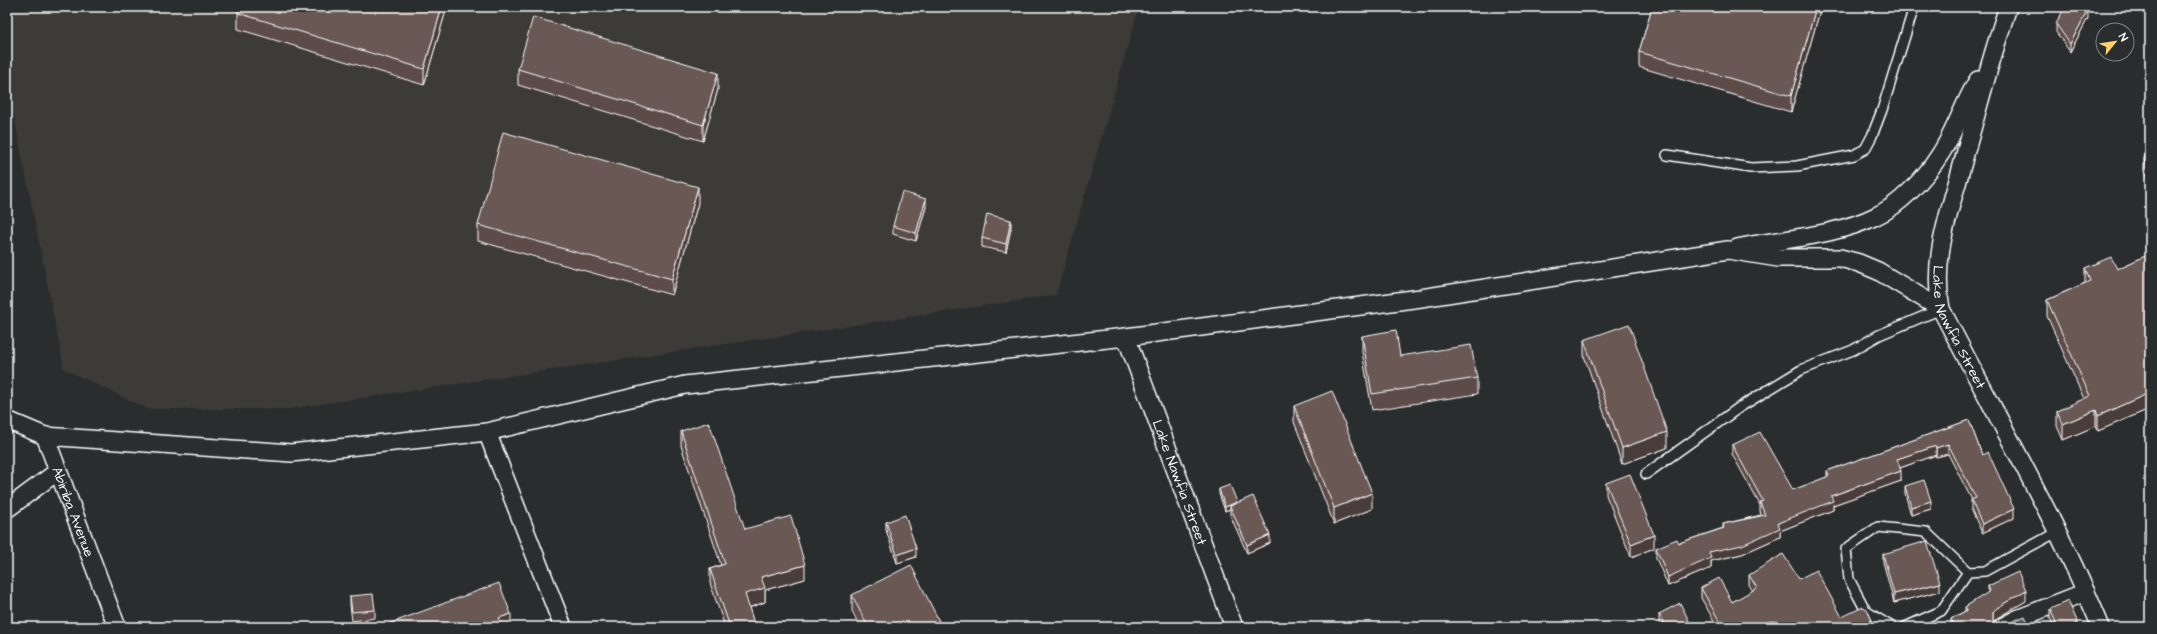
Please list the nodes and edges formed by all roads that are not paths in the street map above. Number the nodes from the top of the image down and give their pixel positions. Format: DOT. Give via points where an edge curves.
graph roads {
  1 [pos="1914,7"];
  2 [pos="2008,7"];
  3 [pos="1990,60"];
  4 [pos="1667,155"];
  5 [pos="1728,250"];
  6 [pos="1941,309"];
  7 [pos="1126,337"];
  8 [pos="7,420"];
  9 [pos="487,432"];
  10 [pos="45,436"];
  11 [pos="58,471"];
  12 [pos="1646,474"];
  13 [pos="7,509"];
  14 [pos="2057,532"];
  15 [pos="1968,572"];
  16 [pos="2086,592"];
  17 [pos="1232,626"];
  18 [pos="117,627"];
  19 [pos="562,627"];
  20 [pos="1892,627"];
  21 [pos="1905,627"];
  22 [pos="2002,627"];
  23 [pos="2101,627"];
  1 -- 4 [label="lane" via="1872,136 1864,149 1854,155 1797,166 1751,168"];
  2 -- 3 [label="street, Lake Nawfia Street"];
  3 -- 5 [label="street" via="1973,87 1940,155 1922,179 1888,210 1875,217 1825,231"];
  3 -- 6 [label="street, Lake Nawfia Street" via="1941,241 1937,289"];
  5 -- 6 [label="street" via="1778,258 1840,258 1859,263"];
  5 -- 7 [label="street" via="1421,298"];
  6 -- 12 [label="lane" via="1879,335 1853,350 1801,370 1740,407"];
  6 -- 14 [label="street, Lake Nawfia Street"];
  7 -- 9 [label="street" via="685,384"];
  7 -- 17 [label="street, Lake Nawfia Street"];
  8 -- 10 [label="street"];
  9 -- 10 [label="street" via="291,453"];
  9 -- 19 [label="street"];
  10 -- 11 [label="street, Abiriba Avenue"];
  11 -- 13 [label="street"];
  11 -- 18 [label="street, Abiriba Avenue"];
  14 -- 15 [label="lane" via="1986,571"];
  14 -- 16 [label="street, Lake Nawfia Street"];
  15 -- 20 [label="lane" via="1926,532 1878,527 1846,549 1849,578 1866,611"];
  15 -- 21 [label="lane" via="1941,611"];
  16 -- 22 [label="street"];
  16 -- 23 [label="street, Lake Nawfia Street"];
}
